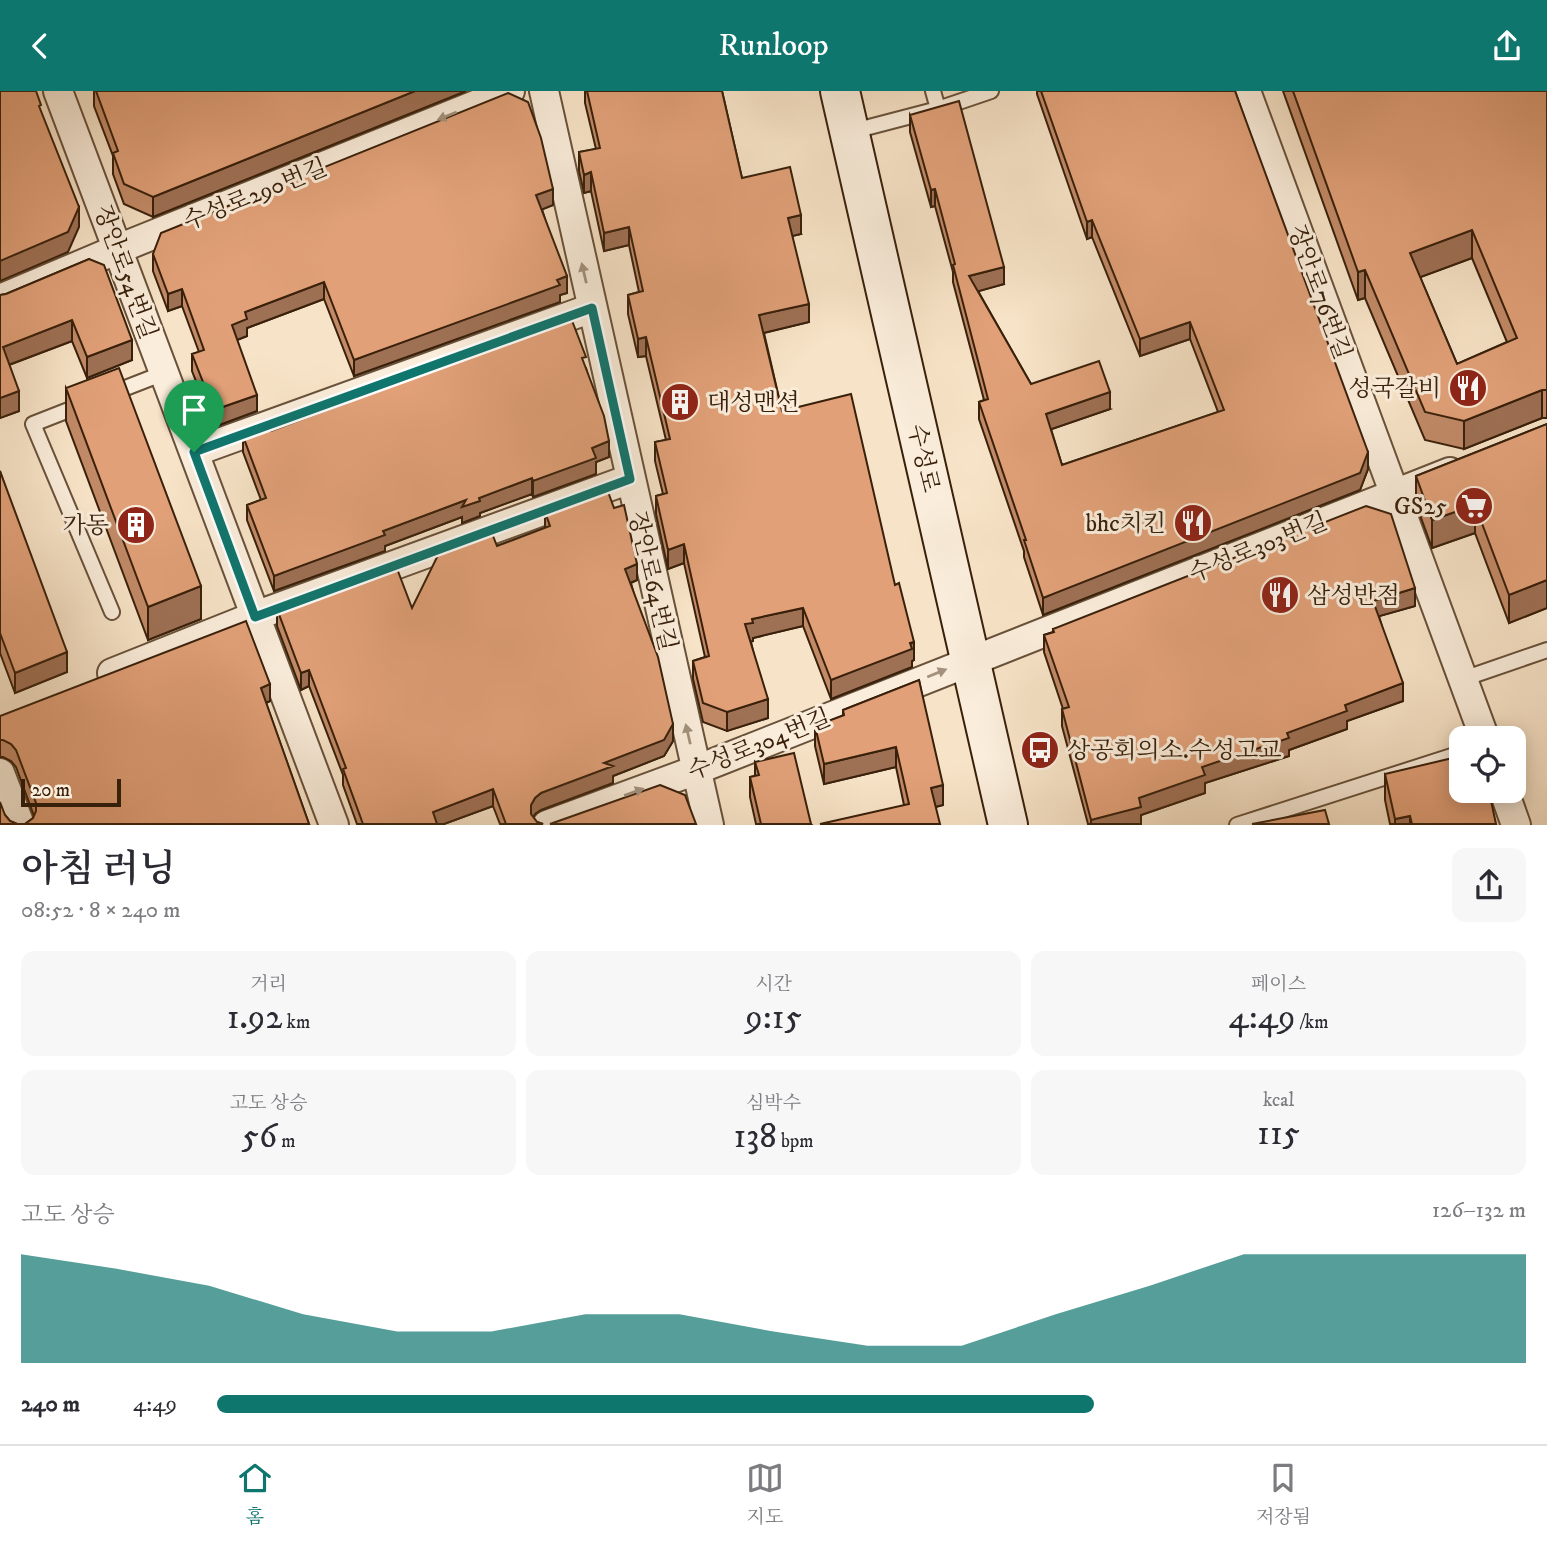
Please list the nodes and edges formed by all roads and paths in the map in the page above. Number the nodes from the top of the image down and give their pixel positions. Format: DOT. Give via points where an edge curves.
graph roads {
  1 [pos="58,91"];
  2 [pos="510,91"];
  3 [pos="544,91"];
  4 [pos="840,91"];
  5 [pos="933,91"];
  6 [pos="991,91"];
  7 [pos="1246,91"];
  8 [pos="938,109"];
  9 [pos="849,132"];
  10 [pos="118,249"];
  11 [pos="0,299"];
  12 [pos="592,308"];
  13 [pos="164,373"];
  14 [pos="194,452"];
  15 [pos="1471,464"];
  16 [pos="630,479"];
  17 [pos="1395,493"];
  18 [pos="112,612"];
  19 [pos="255,617"];
  20 [pos="1547,650"];
  21 [pos="970,660"];
  22 [pos="1463,679"];
  23 [pos="89,681"];
  24 [pos="1480,726"];
  25 [pos="1449,757"];
  26 [pos="696,769"];
  27 [pos="0,773"];
  28 [pos="1508,803"];
  29 [pos="20,824"];
  30 [pos="334,824"];
  31 [pos="547,824"];
  32 [pos="709,824"];
  33 [pos="1008,824"];
  34 [pos="1237,824"];
  35 [pos="1516,824"];
  1 -- 10 [label="street, 장안로54번길"];
  2 -- 10 [label="street, 수성로290번길, one-way"];
  12 -- 3 [label="street, 장안로64번길, one-way"];
  4 -- 9 [label="street, 수성로"];
  5 -- 8 [label="lane"];
  6 -- 8 [label="lane"];
  7 -- 17 [label="street, 장안로76번길"];
  8 -- 9 [label="lane"];
  9 -- 21 [label="street, 수성로"];
  10 -- 11 [label="street, 수성로290번길"];
  10 -- 13 [label="street, 장안로54번길"];
  12 -- 14 [label="street"];
  12 -- 16 [label="street, 장안로64번길"];
  13 -- 14 [label="street, 장안로54번길"];
  13 -- 18 [label="lane" via="33,424"];
  14 -- 19 [label="street, 장안로54번길"];
  15 -- 17 [label="street, 수성로303번길"];
  16 -- 19 [label="street"];
  26 -- 16 [label="street, 장안로64번길, one-way"];
  17 -- 21 [label="street, 수성로303번길"];
  17 -- 22 [label="street, 장안로76번길"];
  19 -- 23 [label="street"];
  19 -- 30 [label="street, 장안로54번길"];
  20 -- 22 [label="lane"];
  26 -- 21 [label="street, 수성로304번길, one-way"];
  21 -- 33 [label="street, 수성로"];
  22 -- 24 [label="street, 장안로76번길"];
  25 -- 34 [label="lane"];
  31 -- 26 [label="street, 수성로304번길, one-way"];
  26 -- 32 [label="street, 장안로64번길"];
  27 -- 29 [label="street"];
  28 -- 35 [label="street"];
}
